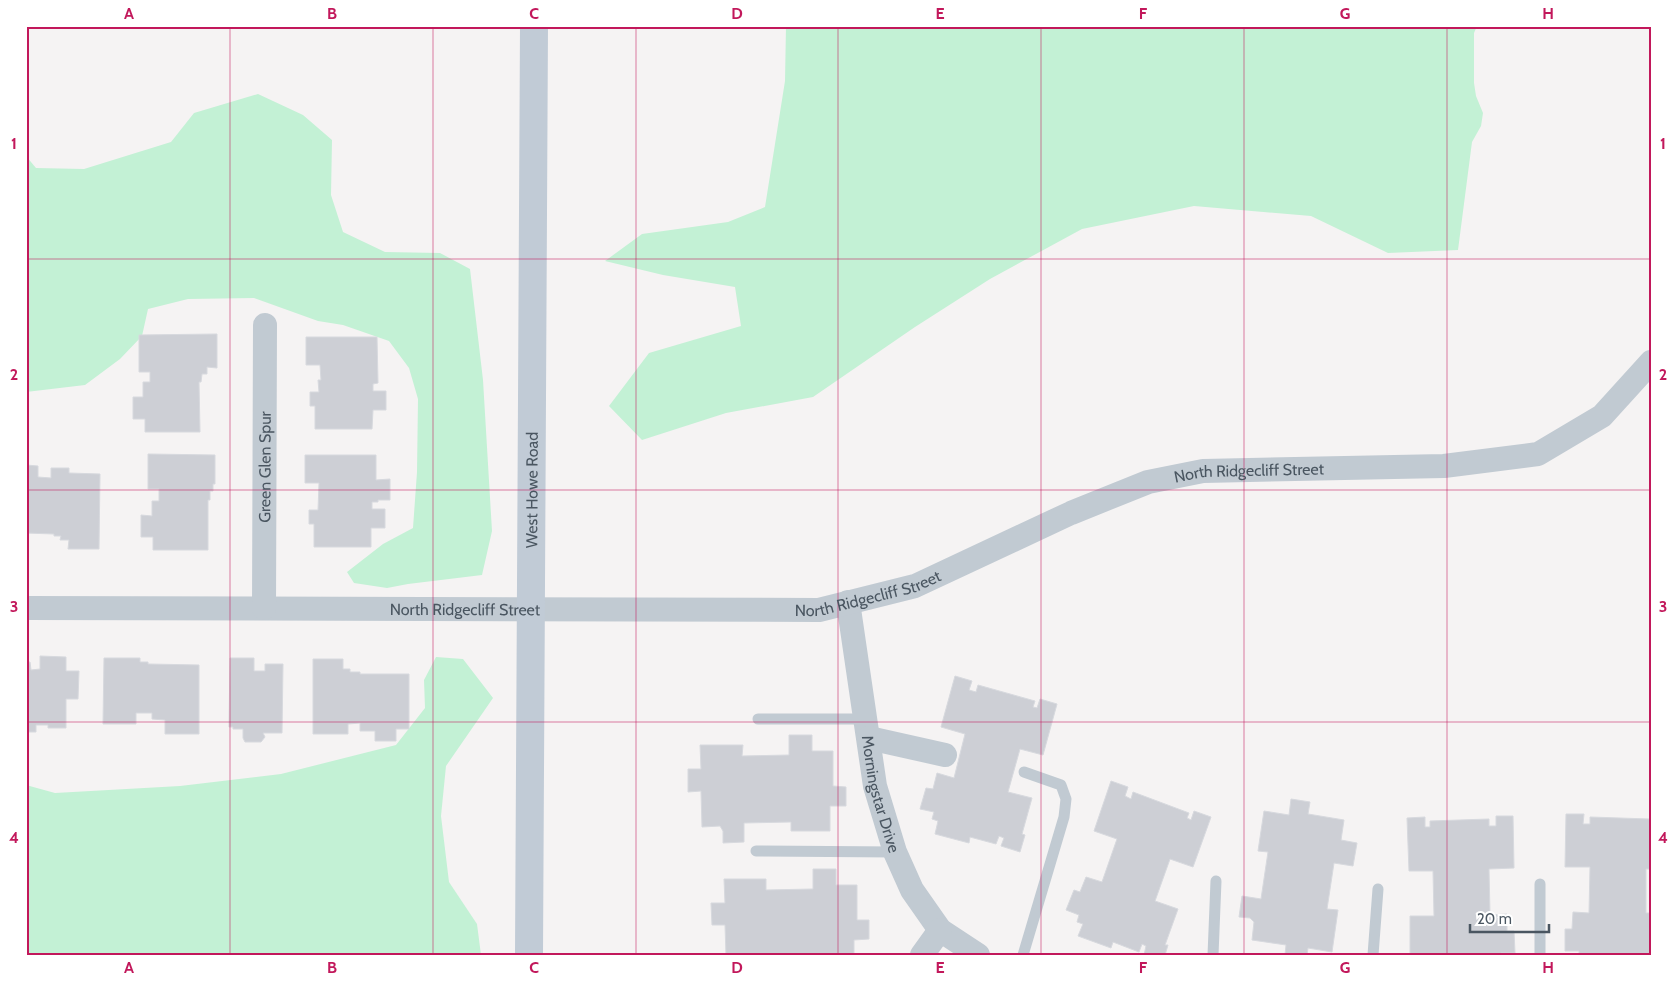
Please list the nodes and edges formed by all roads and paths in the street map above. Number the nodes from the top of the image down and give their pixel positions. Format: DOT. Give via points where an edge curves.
graph roads {
  1 [pos="534,26"];
  2 [pos="264,325"];
  3 [pos="1651,362"];
  4 [pos="848,602"];
  5 [pos="26,608"];
  6 [pos="264,608"];
  7 [pos="531,608"];
  8 [pos="758,719"];
  9 [pos="867,728"];
  10 [pos="944,755"];
  11 [pos="1024,772"];
  12 [pos="756,851"];
  13 [pos="895,852"];
  14 [pos="1216,881"];
  15 [pos="1540,884"];
  16 [pos="1378,889"];
  17 [pos="940,930"];
  18 [pos="529,955"];
  19 [pos="922,955"];
  20 [pos="978,955"];
  21 [pos="1023,955"];
  22 [pos="1213,955"];
  23 [pos="1373,955"];
  24 [pos="1540,955"];
  1 -- 7 [label="main road, West Howe Road"];
  2 -- 6 [label="street, Green Glen Spur"];
  3 -- 4 [label="street, North Ridgecliff Street" via="1602,416 1538,454 1444,466 1203,471 1148,482 1071,513 915,586"];
  4 -- 7 [label="street, North Ridgecliff Street" via="819,610"];
  4 -- 9 [label="street, Morningstar Drive"];
  5 -- 6 [label="street, North Ridgecliff Street"];
  6 -- 7 [label="street, North Ridgecliff Street"];
  7 -- 18 [label="main road, West Howe Road"];
  8 -- 9 [label="lane"];
  9 -- 10 [label="street"];
  9 -- 13 [label="street, Morningstar Drive" via="875,786"];
  11 -- 21 [label="lane" via="1061,785 1066,799 1064,817"];
  12 -- 13 [label="lane"];
  13 -- 17 [label="street, Morningstar Drive" via="912,890"];
  14 -- 22 [label="lane"];
  15 -- 24 [label="lane"];
  16 -- 23 [label="lane"];
  17 -- 19 [label="street"];
  17 -- 20 [label="street, Morningstar Drive"];
}
